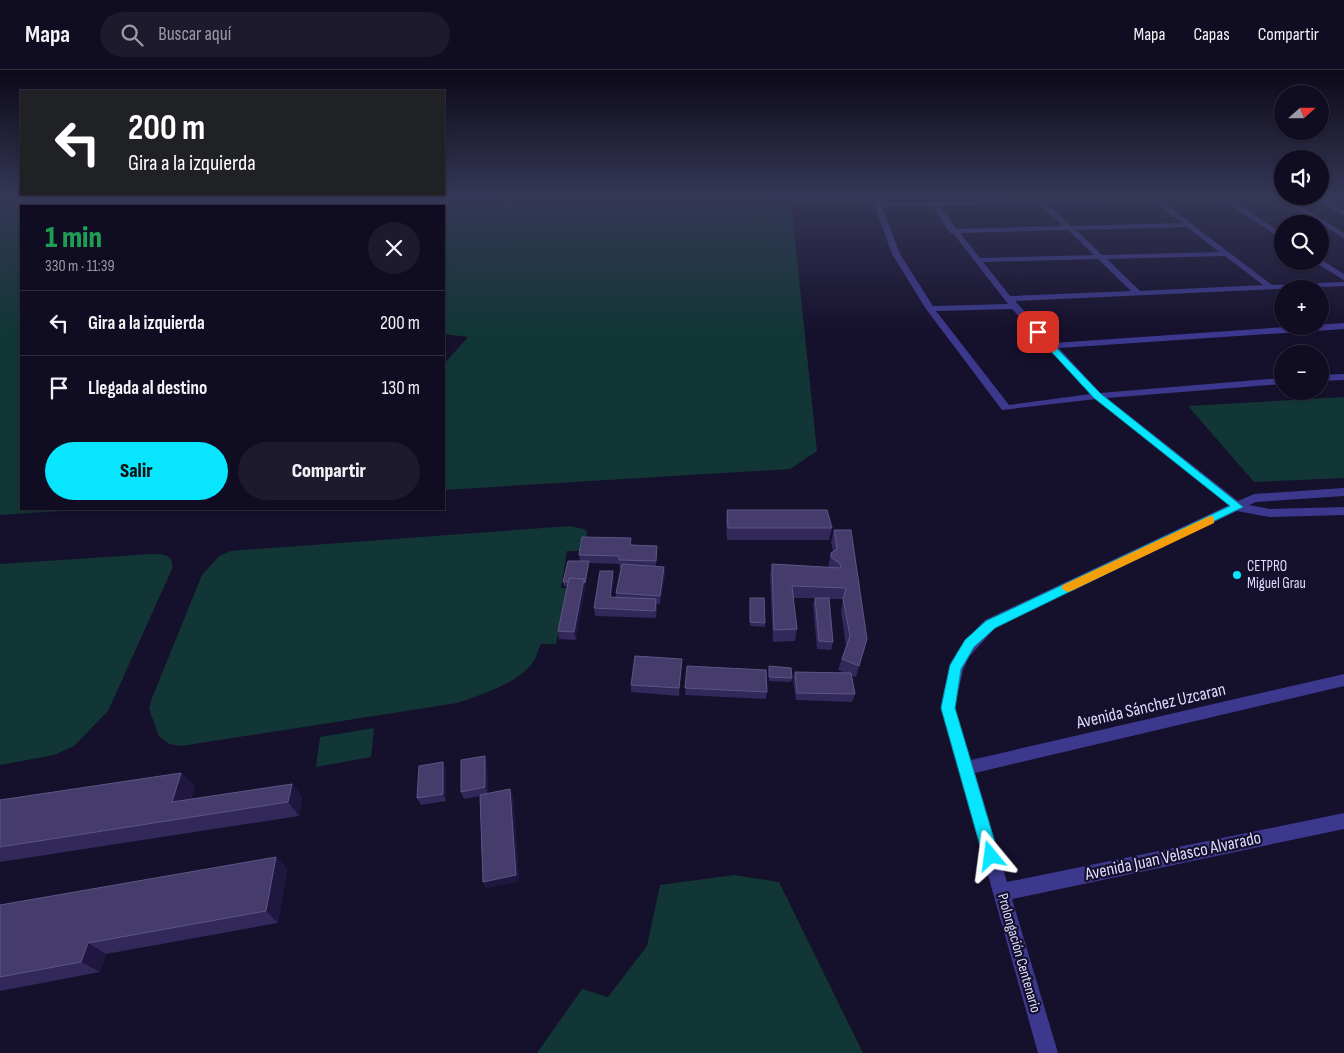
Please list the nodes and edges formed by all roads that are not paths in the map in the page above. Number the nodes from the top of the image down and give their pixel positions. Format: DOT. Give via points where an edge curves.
graph roads {
  1 [pos="892,242"];
  2 [pos="962,242"];
  3 [pos="1083,242"];
  4 [pos="1212,242"];
  5 [pos="1227,254"];
  6 [pos="1100,258"];
  7 [pos="977,260"];
  8 [pos="1329,268"];
  9 [pos="1344,278"];
  10 [pos="1344,284"];
  11 [pos="1270,287"];
  12 [pos="1138,293"];
  13 [pos="1011,302"];
  14 [pos="930,309"];
  15 [pos="1344,326"];
  16 [pos="1049,346"];
  17 [pos="1344,376"];
  18 [pos="1329,377"];
  19 [pos="1274,382"];
  20 [pos="1098,396"];
  21 [pos="1344,492"];
  22 [pos="1238,507"];
  23 [pos="1344,511"];
  24 [pos="1344,680"];
  25 [pos="966,768"];
  26 [pos="1344,821"];
  27 [pos="1001,892"];
  28 [pos="1048,1053"];
  1 -- 14 [label="street"];
  2 -- 7 [label="street"];
  3 -- 6 [label="street"];
  4 -- 5 [label="street"];
  5 -- 6 [label="street"];
  5 -- 11 [label="street"];
  6 -- 7 [label="street"];
  6 -- 12 [label="street"];
  7 -- 13 [label="street"];
  8 -- 9 [label="street"];
  10 -- 11 [label="street"];
  11 -- 12 [label="street"];
  12 -- 13 [label="street"];
  13 -- 14 [label="street"];
  13 -- 16 [label="street"];
  14 -- 20 [label="street" via="1006,408"];
  15 -- 16 [label="street"];
  16 -- 20 [label="street"];
  17 -- 18 [label="street"];
  19 -- 20 [label="street"];
  20 -- 22 [label="street"];
  21 -- 22 [label="street, Prolongación Centenario" via="1254,498"];
  22 -- 23 [label="street" via="1269,513"];
  22 -- 25 [label="street, Prolongación Centenario" via="990,624 969,643 954,668 948,708"];
  24 -- 25 [label="street, Avenida Sánchez Uzcaran"];
  25 -- 27 [label="street, Prolongación Centenario"];
  26 -- 27 [label="street, Avenida Juan Velasco Alvarado"];
  27 -- 28 [label="street, Prolongación Centenario"];
}
